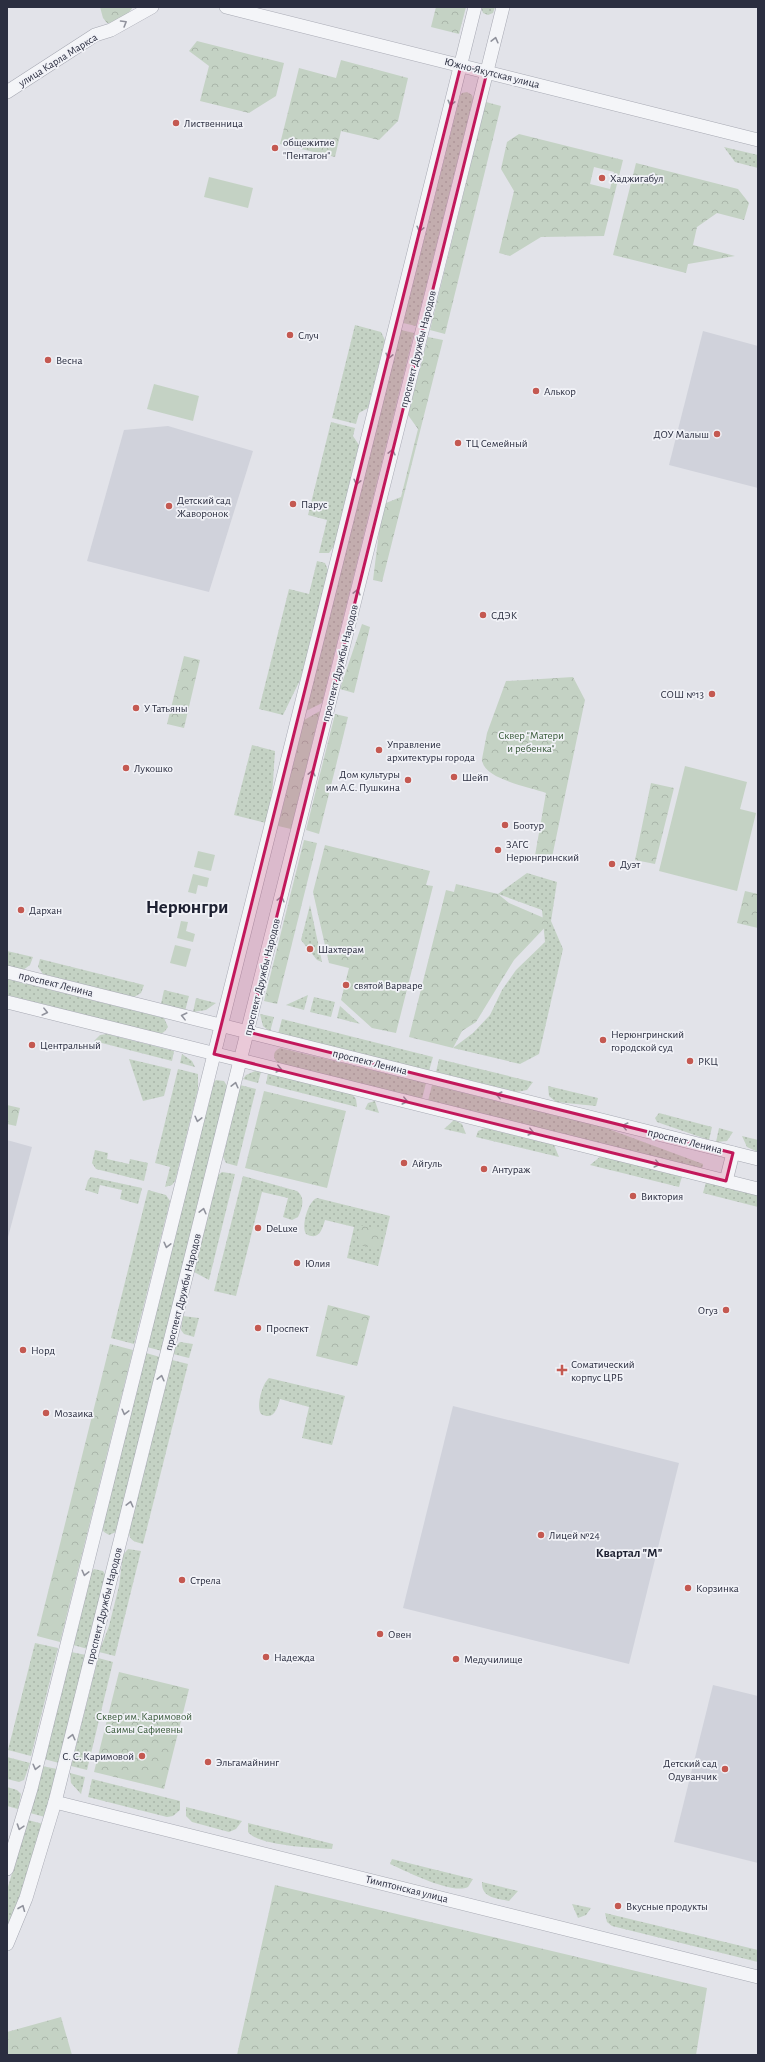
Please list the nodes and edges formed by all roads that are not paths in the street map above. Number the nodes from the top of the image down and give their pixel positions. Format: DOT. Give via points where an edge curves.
graph roads {
  1 [pos="152,7"];
  2 [pos="226,7"];
  3 [pos="475,7"];
  4 [pos="503,7"];
  5 [pos="461,66"];
  6 [pos="487,72"];
  7 [pos="7,92"];
  8 [pos="758,140"];
  9 [pos="7,972"];
  10 [pos="7,1002"];
  11 [pos="221,1025"];
  12 [pos="248,1032"];
  13 [pos="214,1054"];
  14 [pos="241,1060"];
  15 [pos="733,1153"];
  16 [pos="758,1159"];
  17 [pos="726,1181"];
  18 [pos="758,1189"];
  19 [pos="56,1802"];
  20 [pos="7,1869"];
  21 [pos="7,1944"];
  22 [pos="758,1977"];
  7 -- 1 [label="street, улица Карла Маркса, one-way" via="95,35 111,30"];
  2 -- 5 [label="street, Южно-Якутская улица"];
  3 -- 5 [label="street"];
  6 -- 4 [label="street, проспект Дружбы Народов, one-way"];
  5 -- 6 [label="street, Южно-Якутская улица"];
  5 -- 11 [label="street, one-way"];
  6 -- 8 [label="street, Южно-Якутская улица"];
  12 -- 6 [label="street, проспект Дружбы Народов, one-way"];
  11 -- 9 [label="street, проспект Ленина, one-way"];
  10 -- 13 [label="street, one-way"];
  11 -- 12 [label="street, проспект Ленина"];
  11 -- 13 [label="street"];
  12 -- 14 [label="street, проспект Дружбы Народов"];
  15 -- 12 [label="street, проспект Ленина, one-way"];
  13 -- 14 [label="street"];
  13 -- 20 [label="street, one-way" via="33,1782"];
  14 -- 17 [label="street, one-way"];
  19 -- 14 [label="street, проспект Дружбы Народов, one-way"];
  15 -- 16 [label="street, проспект Ленина"];
  15 -- 17 [label="street, проспект Ленина"];
  17 -- 18 [label="street"];
  21 -- 19 [label="street, проспект Дружбы Народов, one-way" via="26,1898"];
  19 -- 22 [label="street, Тимптонская улица"];
}
